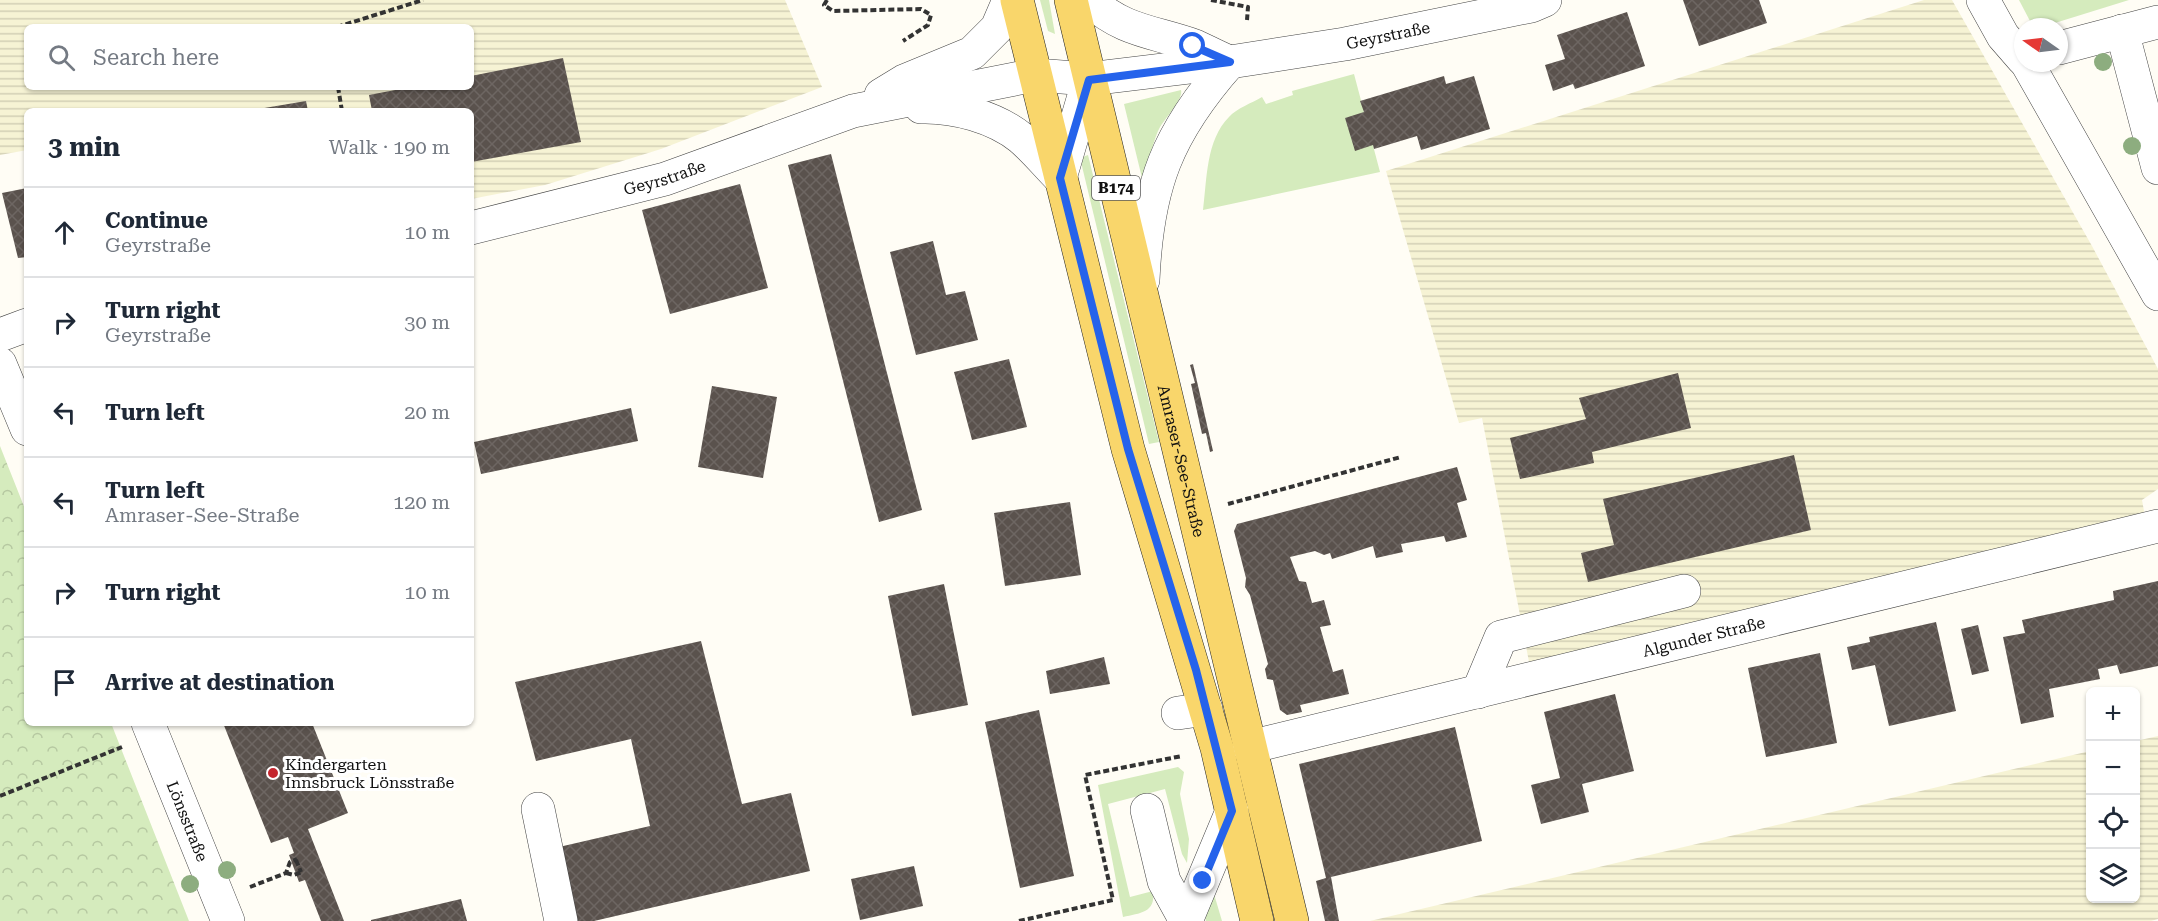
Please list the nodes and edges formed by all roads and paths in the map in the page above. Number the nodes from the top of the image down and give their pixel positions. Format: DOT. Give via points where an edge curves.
graph roads {
  1 [pos="423,0"];
  2 [pos="827,0"];
  3 [pos="1009,0"];
  4 [pos="1017,0"];
  5 [pos="1071,0"];
  6 [pos="1089,0"];
  7 [pos="1211,0"];
  8 [pos="1545,0"];
  9 [pos="1983,0"];
  10 [pos="1442,13"];
  11 [pos="1247,20"];
  12 [pos="2158,22"];
  13 [pos="347,24"];
  14 [pos="2122,32"];
  15 [pos="901,42"];
  16 [pos="2068,46"];
  17 [pos="2014,48"];
  18 [pos="1230,62"];
  19 [pos="2033,72"];
  20 [pos="1035,75"];
  21 [pos="1089,80"];
  22 [pos="338,90"];
  23 [pos="342,108"];
  24 [pos="853,111"];
  25 [pos="2158,168"];
  26 [pos="1060,178"];
  27 [pos="474,227"];
  28 [pos="2158,294"];
  29 [pos="1142,297"];
  30 [pos="24,326"];
  31 [pos="0,335"];
  32 [pos="0,364"];
  33 [pos="24,422"];
  34 [pos="1401,457"];
  35 [pos="1225,505"];
  36 [pos="2158,526"];
  37 [pos="1684,591"];
  38 [pos="1478,692"];
  39 [pos="149,726"];
  40 [pos="121,747"];
  41 [pos="1233,748"];
  42 [pos="0,796"];
  43 [pos="538,809"];
  44 [pos="1147,810"];
  45 [pos="1232,811"];
  46 [pos="286,873"];
  47 [pos="248,888"];
  48 [pos="228,921"];
  49 [pos="561,921"];
  50 [pos="1019,921"];
  51 [pos="1186,921"];
  52 [pos="1257,921"];
  53 [pos="1292,921"];
  1 -- 13 [label="path"];
  2 -- 15 [label="path" via="824,5 833,11 921,9 931,15 928,26"];
  3 -- 24 [label="street, Geyrstraße" via="997,28 972,53 904,81"];
  4 -- 20 [label="main road, Amraser-See-Straße / B174"];
  5 -- 21 [label="main road, Amraser-See-Straße / B174"];
  6 -- 18 [label="street" via="1106,15 1145,33 1193,46"];
  7 -- 11 [label="path" via="1248,7"];
  8 -- 10 [label="street, Geyrstraße" via="1531,6"];
  9 -- 17 [label="street"];
  10 -- 18 [label="street, Geyrstraße"];
  12 -- 14 [label="street"];
  14 -- 16 [label="street"];
  14 -- 25 [label="street" via="2134,97"];
  18 -- 21 [label="street, Geyrstraße"];
  18 -- 29 [label="street" via="1189,113 1157,179 1145,235"];
  19 -- 28 [label="street" via="2076,137"];
  20 -- 21 [label="street, Geyrstraße"];
  20 -- 24 [label="street, Geyrstraße"];
  20 -- 26 [label="main road, Amraser-See-Straße / B174"];
  21 -- 26 [label="street"];
  21 -- 29 [label="main road, Amraser-See-Straße / B174"];
  22 -- 23 [label="path"];
  24 -- 26 [label="street, Geyrstraße" via="935,107 981,116 1019,136"];
  24 -- 27 [label="street, Geyrstraße" via="665,179"];
  26 -- 41 [label="main road, Amraser-See-Straße / B174" via="1192,711"];
  29 -- 41 [label="main road, Amraser-See-Straße / B174"];
  30 -- 31 [label="street"];
  32 -- 33 [label="street"];
  34 -- 35 [label="path"];
  36 -- 38 [label="street, Algunder Straße"];
  37 -- 38 [label="street" via="1501,637"];
  38 -- 41 [label="street, Algunder Straße"];
  39 -- 48 [label="street, Lönsstraße"];
  40 -- 42 [label="path"];
  41 -- 45 [label="main road, Amraser-See-Straße / B174"];
  41 -- 50 [label="path" via="1085,775 1113,900"];
  41 -- 53 [label="main road, Amraser-See-Straße / B174"];
  43 -- 49 [label="street"];
  44 -- 51 [label="street" via="1164,880"];
  45 -- 51 [label="street"];
  45 -- 52 [label="main road, Amraser-See-Straße / B174"];
  46 -- 46 [label="path" via="302,872 296,859 290,862"];
  46 -- 47 [label="path"];
}
